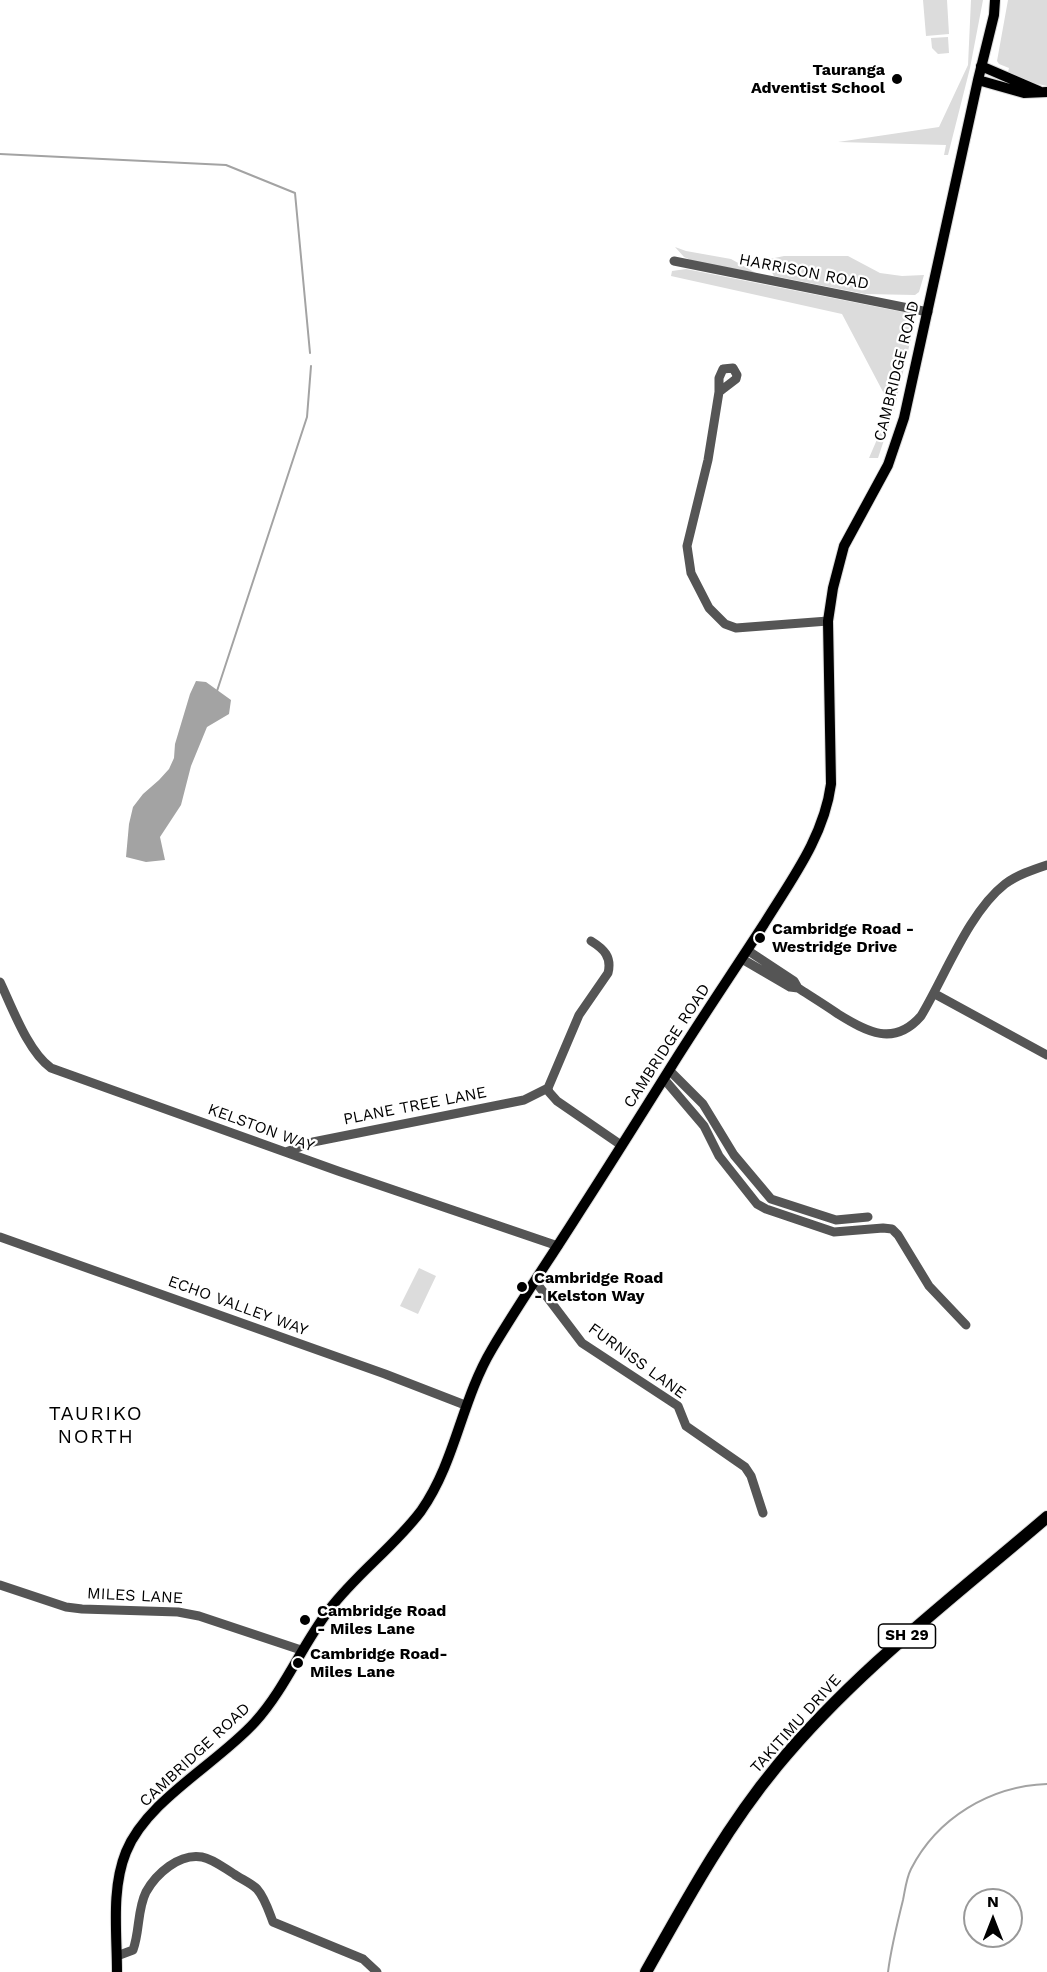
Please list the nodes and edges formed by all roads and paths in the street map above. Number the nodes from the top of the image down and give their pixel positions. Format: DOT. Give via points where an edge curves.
graph roads {
  1 [pos="995,0"];
  2 [pos="981,66"];
  3 [pos="978,80"];
  4 [pos="1043,92"];
  5 [pos="674,261"];
  6 [pos="928,312"];
  7 [pos="719,392"];
  8 [pos="828,621"];
  9 [pos="1047,865"];
  10 [pos="591,941"];
  11 [pos="744,954"];
  12 [pos="0,982"];
  13 [pos="935,994"];
  14 [pos="1047,1055"];
  15 [pos="666,1075"];
  16 [pos="549,1088"];
  17 [pos="621,1145"];
  18 [pos="286,1152"];
  19 [pos="868,1217"];
  20 [pos="0,1238"];
  21 [pos="558,1246"];
  22 [pos="535,1281"];
  23 [pos="966,1325"];
  24 [pos="465,1405"];
  25 [pos="763,1513"];
  26 [pos="1047,1517"];
  27 [pos="0,1585"];
  28 [pos="301,1650"];
  29 [pos="117,1956"];
  30 [pos="117,1972"];
  31 [pos="377,1972"];
  32 [pos="646,1972"];
  1 -- 2 [label="main road, CAMBRIDGE ROAD"];
  2 -- 3 [label="main road, CAMBRIDGE ROAD"];
  2 -- 4 [label="main road"];
  3 -- 4 [label="main road" via="1024,93"];
  3 -- 6 [label="main road, CAMBRIDGE ROAD"];
  5 -- 6 [label="street, HARRISON ROAD"];
  6 -- 8 [label="main road, CAMBRIDGE ROAD" via="898,440 877,488 844,546"];
  7 -- 8 [label="street" via="708,460 687,546 691,573 709,608 725,624 736,628"];
  8 -- 11 [label="main road, CAMBRIDGE ROAD" via="831,769 827,809 802,862"];
  9 -- 13 [label="street" via="1006,883 983,906"];
  10 -- 16 [label="street" via="604,951 610,966 579,1015"];
  11 -- 13 [label="street" via="794,981 798,988 862,1029 880,1034 898,1032 915,1023"];
  11 -- 15 [label="main road, CAMBRIDGE ROAD"];
  12 -- 18 [label="street, KELSTON WAY" via="32,1047 51,1068"];
  13 -- 14 [label="street"];
  15 -- 17 [label="main road, CAMBRIDGE ROAD"];
  15 -- 19 [label="street" via="703,1104 734,1155 771,1199 836,1220"];
  15 -- 23 [label="street" via="704,1126 719,1156 758,1204 834,1232 892,1229 928,1286"];
  16 -- 17 [label="street" via="557,1101"];
  16 -- 18 [label="street, PLANE TREE LANE" via="524,1100 313,1142"];
  17 -- 21 [label="main road, CAMBRIDGE ROAD"];
  18 -- 21 [label="street, KELSTON WAY"];
  20 -- 24 [label="street, ECHO VALLEY WAY"];
  21 -- 22 [label="main road, CAMBRIDGE ROAD"];
  22 -- 24 [label="main road, CAMBRIDGE ROAD" via="492,1348"];
  22 -- 25 [label="street, FURNISS LANE" via="582,1343 678,1406 686,1426 745,1467 752,1476"];
  24 -- 28 [label="main road, CAMBRIDGE ROAD" via="450,1456 423,1508 340,1596"];
  26 -- 32 [label="highway, TAKITIMU DRIVE / SH 29" via="851,1686 801,1739 735,1822"];
  27 -- 28 [label="street, MILES LANE" via="74,1608 199,1616"];
  28 -- 29 [label="main road, CAMBRIDGE ROAD" via="256,1722 154,1810 132,1838 119,1876"];
  29 -- 30 [label="main road, CAMBRIDGE ROAD"];
  29 -- 31 [label="street" via="133,1950 141,1906 154,1882 174,1863 198,1857 254,1887 273,1922 363,1959"];
}
